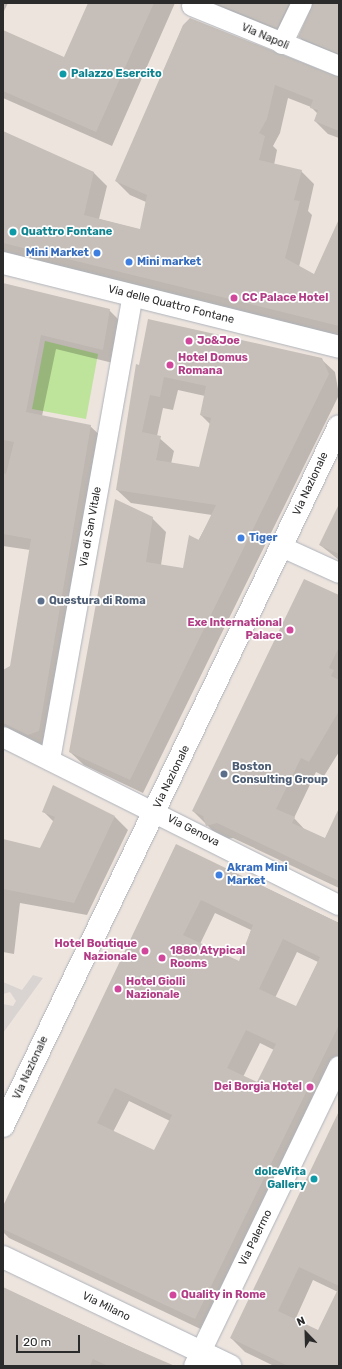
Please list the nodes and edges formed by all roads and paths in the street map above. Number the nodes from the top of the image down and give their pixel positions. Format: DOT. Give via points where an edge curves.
graph roads {
  1 [pos="302,3"];
  2 [pos="192,6"];
  3 [pos="282,44"];
  4 [pos="339,66"];
  5 [pos="3,263"];
  6 [pos="133,296"];
  7 [pos="339,347"];
  8 [pos="339,426"];
  9 [pos="282,547"];
  10 [pos="339,573"];
  11 [pos="3,737"];
  12 [pos="50,760"];
  13 [pos="154,812"];
  14 [pos="339,905"];
  15 [pos="339,1066"];
  16 [pos="3,1126"];
  17 [pos="3,1257"];
  18 [pos="197,1359"];
  19 [pos="230,1366"];
  1 -- 3 [label="street"];
  2 -- 3 [label="street, Via Napoli"];
  3 -- 4 [label="street, Via Napoli"];
  5 -- 6 [label="street, Via delle Quattro Fontane"];
  6 -- 7 [label="street, Via delle Quattro Fontane"];
  6 -- 12 [label="street, Via di San Vitale"];
  8 -- 9 [label="street, Via Nazionale"];
  9 -- 10 [label="street"];
  9 -- 13 [label="street, Via Nazionale"];
  11 -- 12 [label="street, Via Genova"];
  12 -- 13 [label="street, Via Genova"];
  13 -- 14 [label="street, Via Genova"];
  13 -- 16 [label="street, Via Nazionale"];
  15 -- 18 [label="street, Via Palermo"];
  17 -- 18 [label="street, Via Milano"];
  18 -- 19 [label="street, Via Milano"];
}
